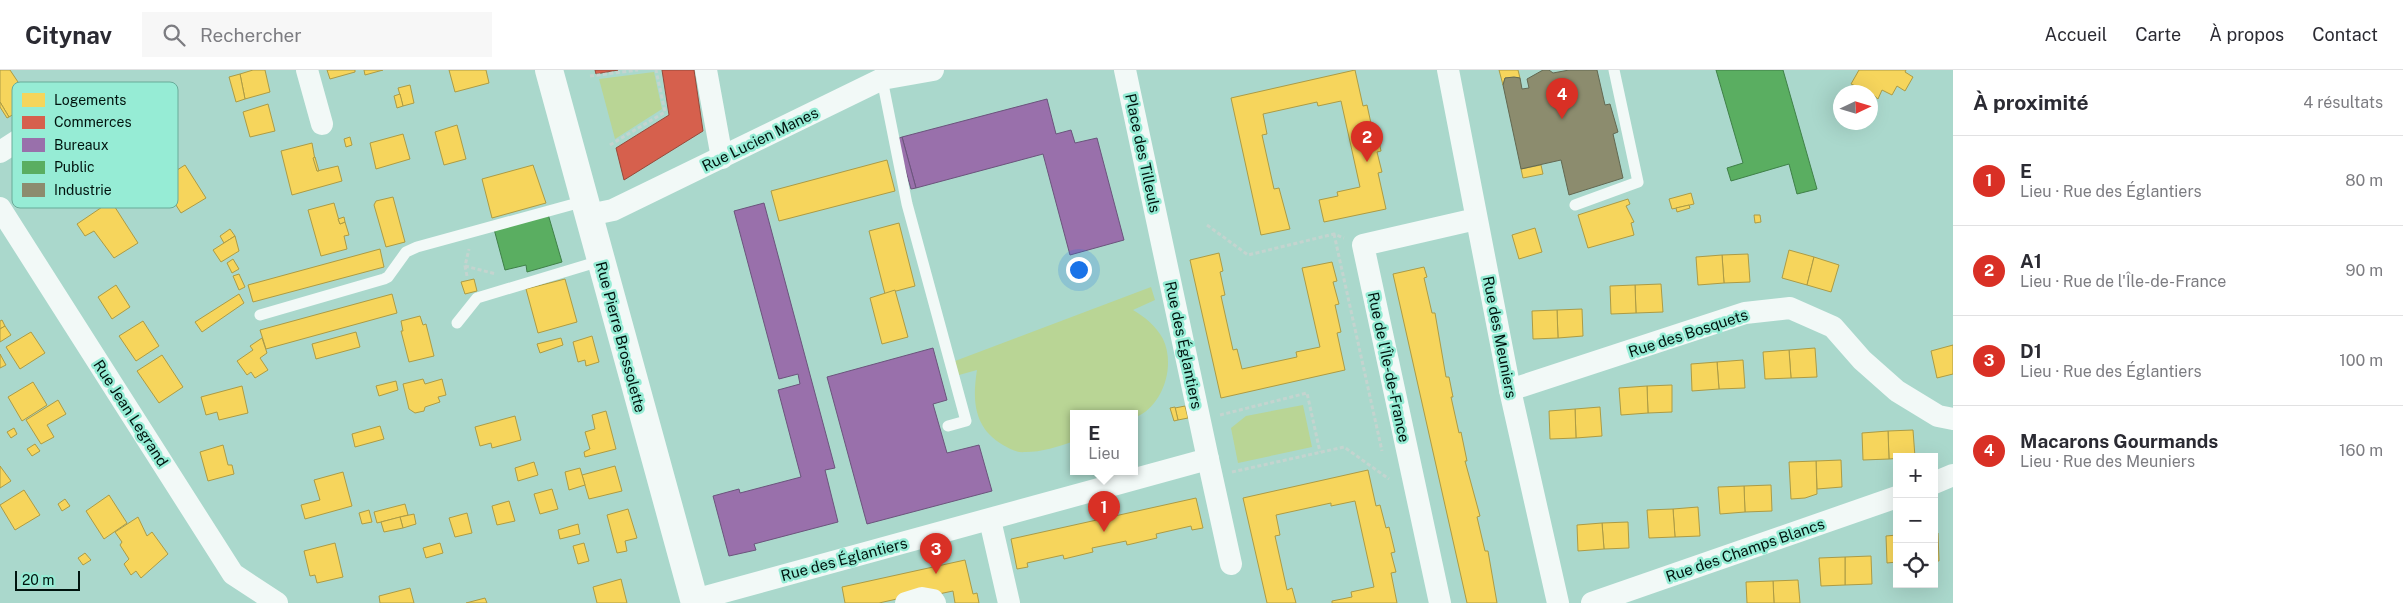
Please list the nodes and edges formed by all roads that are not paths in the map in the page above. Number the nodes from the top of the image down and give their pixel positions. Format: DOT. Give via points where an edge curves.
graph roads {
  1 [pos="307,70"];
  2 [pos="706,70"];
  3 [pos="933,70"];
  4 [pos="1125,70"];
  5 [pos="1448,70"];
  6 [pos="1614,70"];
  7 [pos="554,73"];
  8 [pos="882,79"];
  9 [pos="322,124"];
  10 [pos="12,144"];
  11 [pos="0,152"];
  12 [pos="722,158"];
  13 [pos="1575,204"];
  14 [pos="0,208"];
  15 [pos="587,208"];
  16 [pos="1476,219"];
  17 [pos="1161,237"];
  18 [pos="600,261"];
  19 [pos="260,314"];
  20 [pos="457,323"];
  21 [pos="1510,390"];
  22 [pos="1953,420"];
  23 [pos="948,426"];
  24 [pos="1210,468"];
  25 [pos="1953,475"];
  26 [pos="1938,482"];
  27 [pos="1894,498"];
  28 [pos="990,520"];
  29 [pos="1231,564"];
  30 [pos="694,602"];
  31 [pos="277,603"];
  32 [pos="906,603"];
  33 [pos="935,603"];
  34 [pos="1009,603"];
  35 [pos="1440,603"];
  36 [pos="1558,603"];
  37 [pos="1592,603"];
  1 -- 9 [label="street"];
  2 -- 12 [label="street"];
  3 -- 8 [label="street, Rue Lucien Manes"];
  4 -- 17 [label="street, Place des Tilleuls"];
  5 -- 16 [label="street, Rue des Meuniers"];
  6 -- 13 [label="lane" via="1638,182"];
  7 -- 15 [label="street, Rue Pierre Brossolette"];
  8 -- 12 [label="street, Rue Lucien Manes"];
  8 -- 23 [label="lane" via="907,204 966,421"];
  10 -- 11 [label="street"];
  12 -- 15 [label="street, Rue Lucien Manes" via="613,210"];
  14 -- 31 [label="street, Rue Jean Legrand" via="233,574"];
  15 -- 18 [label="street, Rue Pierre Brossolette"];
  15 -- 19 [label="lane" via="474,231 417,247 406,252 384,279"];
  16 -- 21 [label="street, Rue des Meuniers"];
  16 -- 35 [label="street, Rue de l'Île-de-France" via="1363,245"];
  17 -- 24 [label="street, Rue des Églantiers"];
  18 -- 20 [label="lane" via="477,298"];
  18 -- 30 [label="street, Rue Pierre Brossolette"];
  21 -- 22 [label="street, Rue des Bosquets" via="1744,313 1790,308 1833,327 1862,360 1897,391 1938,416"];
  21 -- 36 [label="street, Rue des Meuniers"];
  24 -- 28 [label="street, Rue des Églantiers"];
  24 -- 29 [label="street"];
  25 -- 26 [label="street"];
  27 -- 37 [label="street, Rue des Champs Blancs"];
  28 -- 30 [label="street, Rue des Églantiers"];
  28 -- 34 [label="street"];
  32 -- 33 [label="street" via="922,598"];
}
